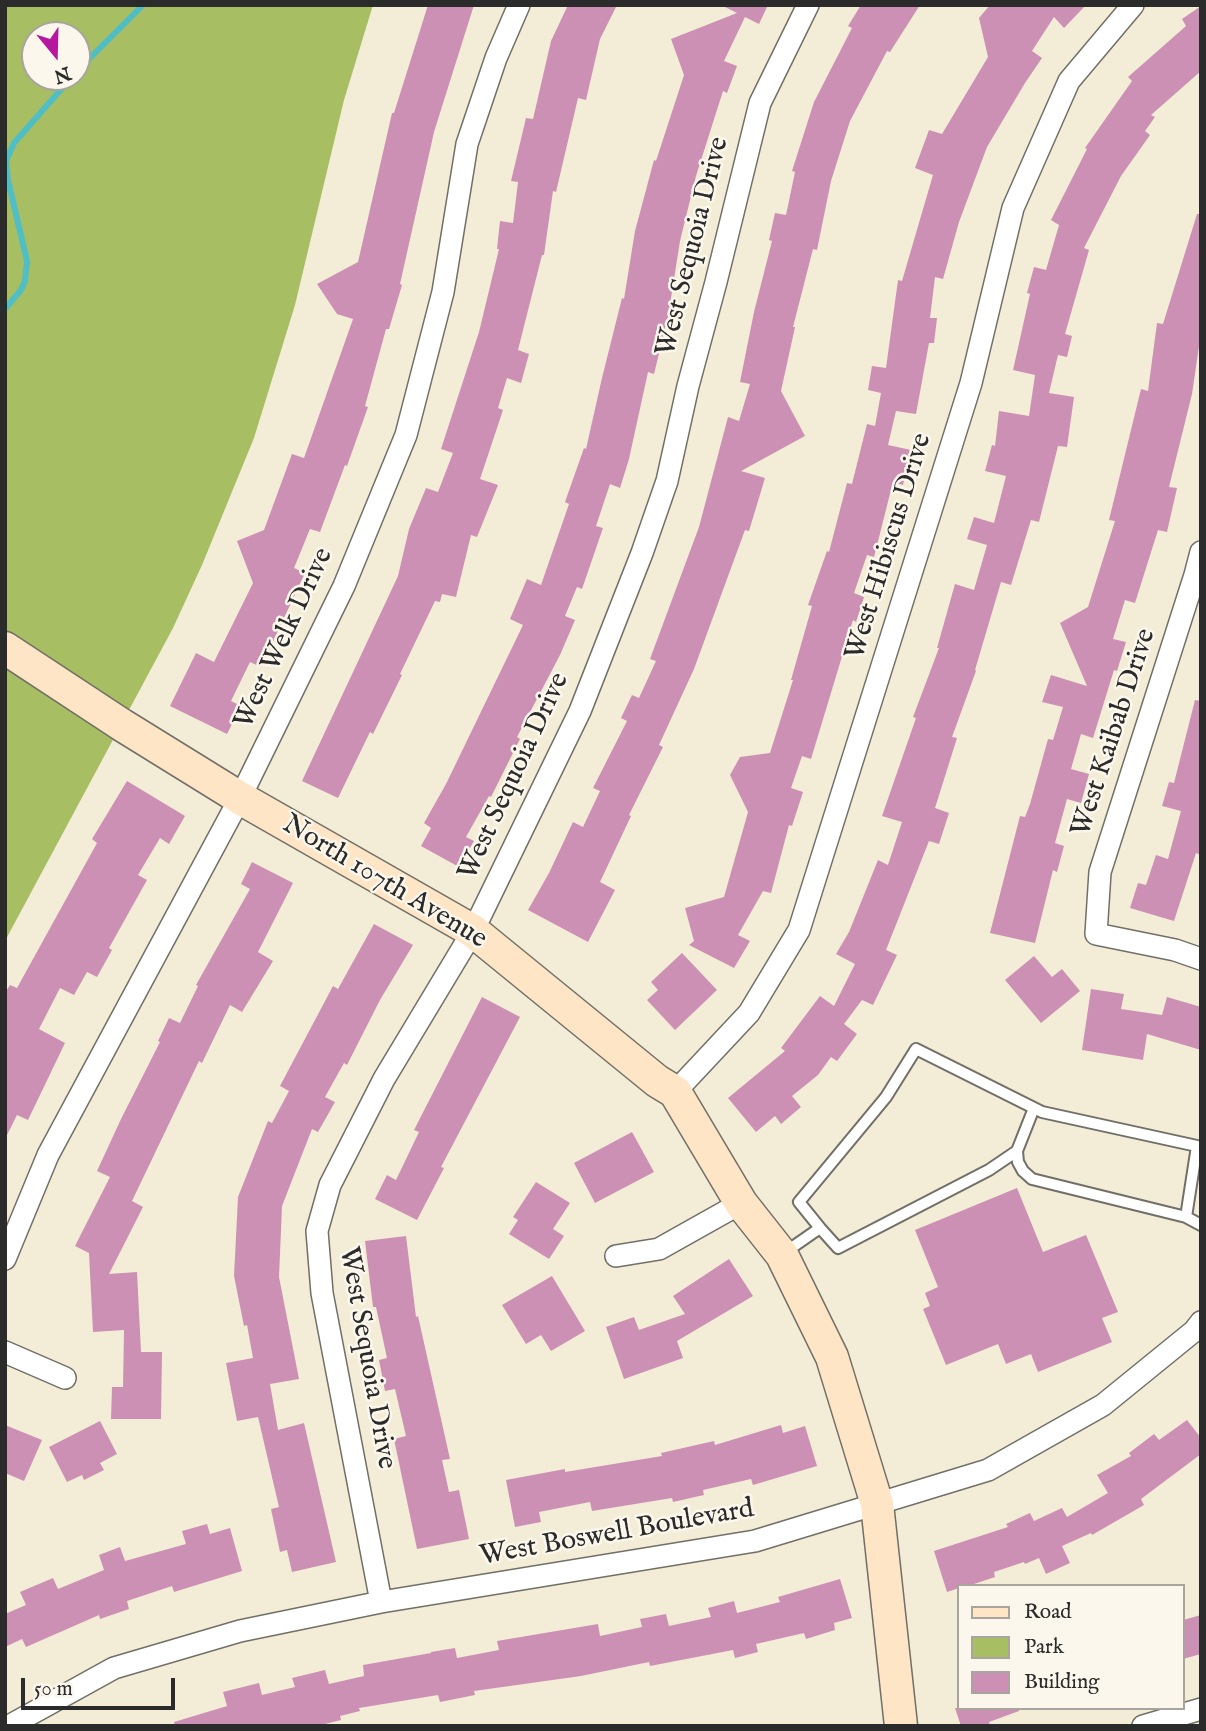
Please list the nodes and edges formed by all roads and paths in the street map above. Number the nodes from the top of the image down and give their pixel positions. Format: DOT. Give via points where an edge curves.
graph roads {
  1 [pos="519,5"];
  2 [pos="808,5"];
  3 [pos="1133,5"];
  4 [pos="1201,552"];
  5 [pos="5,648"];
  6 [pos="240,798"];
  7 [pos="473,931"];
  8 [pos="1201,959"];
  9 [pos="675,1092"];
  10 [pos="1034,1108"];
  11 [pos="1017,1152"];
  12 [pos="741,1203"];
  13 [pos="1186,1217"];
  14 [pos="1201,1225"];
  15 [pos="820,1228"];
  16 [pos="782,1255"];
  17 [pos="616,1256"];
  18 [pos="5,1259"];
  19 [pos="1201,1322"];
  20 [pos="5,1352"];
  21 [pos="65,1378"];
  22 [pos="877,1504"];
  23 [pos="382,1602"];
  24 [pos="1201,1709"];
  25 [pos="9,1726"];
  26 [pos="901,1726"];
  27 [pos="1143,1726"];
  1 -- 6 [label="street, West Welk Drive" via="467,144 443,292 406,435 344,586"];
  2 -- 7 [label="street, West Sequoia Drive" via="760,103 667,481 642,553 580,711"];
  3 -- 9 [label="street, West Hibiscus Drive" via="1069,81 1013,208 971,383 799,930 749,1013"];
  4 -- 8 [label="street, West Kaibab Drive" via="1100,872 1096,934"];
  5 -- 6 [label="street, North 107th Avenue"];
  6 -- 7 [label="street, North 107th Avenue"];
  6 -- 18 [label="street, West Welk Drive" via="48,1156"];
  7 -- 9 [label="street, North 107th Avenue"];
  7 -- 23 [label="street, West Sequoia Drive" via="384,1079 330,1185 317,1231 323,1293"];
  9 -- 12 [label="street, North 107th Avenue"];
  10 -- 11 [label="lane"];
  10 -- 13 [label="lane" via="1197,1146"];
  10 -- 15 [label="lane" via="916,1049 886,1097 799,1202"];
  11 -- 13 [label="lane" via="1018,1162 1032,1179"];
  11 -- 15 [label="lane" via="838,1248"];
  12 -- 16 [label="street, North 107th Avenue"];
  12 -- 17 [label="street" via="659,1249"];
  13 -- 14 [label="lane"];
  15 -- 16 [label="lane"];
  16 -- 22 [label="street, North 107th Avenue" via="832,1357"];
  19 -- 22 [label="street, West Boswell Boulevard" via="1103,1405 988,1470"];
  20 -- 21 [label="street"];
  22 -- 23 [label="street, West Boswell Boulevard" via="755,1541"];
  22 -- 26 [label="street, North 107th Avenue"];
  23 -- 25 [label="street, West Boswell Boulevard" via="240,1631 114,1668"];
  24 -- 27 [label="street"];
}
